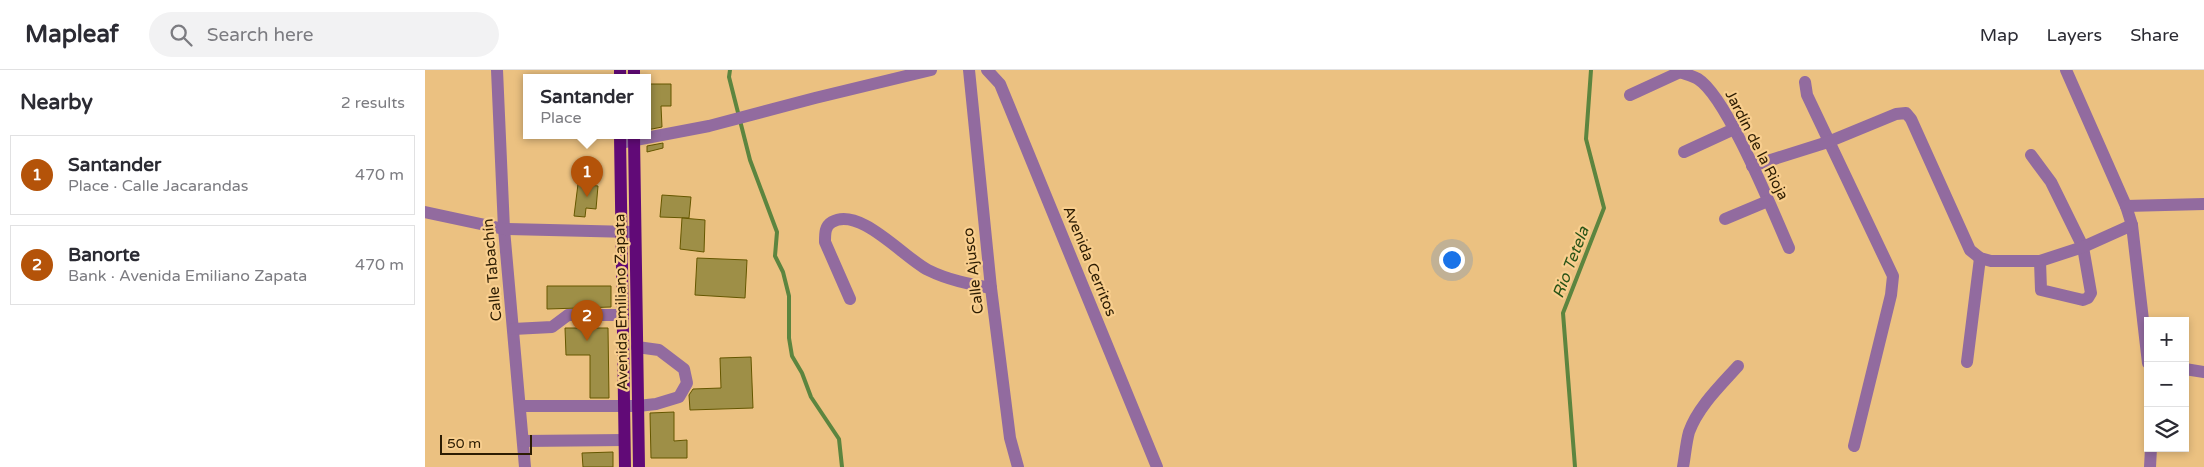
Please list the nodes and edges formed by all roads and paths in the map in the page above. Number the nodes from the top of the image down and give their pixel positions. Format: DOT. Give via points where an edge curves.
graph roads {
  1 [pos="497,70"];
  2 [pos="931,70"];
  3 [pos="969,70"];
  4 [pos="987,70"];
  5 [pos="2066,70"];
  6 [pos="1680,71"];
  7 [pos="1805,82"];
  8 [pos="1630,95"];
  9 [pos="1734,129"];
  10 [pos="651,136"];
  11 [pos="620,139"];
  12 [pos="635,139"];
  13 [pos="1828,142"];
  14 [pos="1684,152"];
  15 [pos="2031,155"];
  16 [pos="1752,166"];
  17 [pos="1768,201"];
  18 [pos="2204,204"];
  19 [pos="2126,206"];
  20 [pos="425,212"];
  21 [pos="1725,219"];
  22 [pos="2132,225"];
  23 [pos="504,229"];
  24 [pos="622,232"];
  25 [pos="637,232"];
  26 [pos="2083,247"];
  27 [pos="1789,248"];
  28 [pos="1980,258"];
  29 [pos="2040,261"];
  30 [pos="991,288"];
  31 [pos="849,300"];
  32 [pos="623,315"];
  33 [pos="513,328"];
  34 [pos="2144,328"];
  35 [pos="637,348"];
  36 [pos="1967,362"];
  37 [pos="1738,366"];
  38 [pos="2189,370"];
  39 [pos="2204,372"];
  40 [pos="521,406"];
  41 [pos="623,406"];
  42 [pos="638,406"];
  43 [pos="624,440"];
  44 [pos="523,441"];
  45 [pos="1854,446"];
  46 [pos="2151,452"];
  47 [pos="525,467"];
  48 [pos="625,467"];
  49 [pos="639,467"];
  50 [pos="1018,467"];
  51 [pos="1157,467"];
  52 [pos="1683,467"];
  53 [pos="2150,467"];
  1 -- 23 [label="street, Calle Tabachín"];
  2 -- 10 [label="street" via="709,126"];
  3 -- 30 [label="street, Calle Ajusco"];
  4 -- 51 [label="street, Avenida Cerritos" via="1000,84"];
  5 -- 19 [label="street"];
  6 -- 8 [label="street"];
  6 -- 9 [label="street, Jardín de la Rioja" via="1698,79 1713,93"];
  7 -- 13 [label="street" via="1807,95"];
  9 -- 14 [label="street"];
  9 -- 16 [label="street, Jardín de la Rioja"];
  11 -- 12 [label="street"];
  11 -- 24 [label="main road, Avenida Emiliano Zapata"];
  12 -- 25 [label="main road, Avenida Emiliano Zapata"];
  13 -- 16 [label="street"];
  13 -- 28 [label="street" via="1896,114 1906,113 1970,250"];
  13 -- 45 [label="street" via="1893,276"];
  15 -- 26 [label="street" via="2051,182"];
  16 -- 17 [label="street, Jardín de la Rioja"];
  17 -- 21 [label="street"];
  17 -- 27 [label="street, Jardín de la Rioja"];
  18 -- 19 [label="street"];
  19 -- 22 [label="street"];
  20 -- 23 [label="street"];
  22 -- 26 [label="street"];
  22 -- 34 [label="street"];
  23 -- 24 [label="street"];
  23 -- 33 [label="street, Calle Tabachín"];
  24 -- 25 [label="street"];
  24 -- 32 [label="main road, Avenida Emiliano Zapata"];
  25 -- 35 [label="main road, Avenida Emiliano Zapata"];
  26 -- 29 [label="street"];
  26 -- 29 [label="street" via="2091,293 2083,300 2041,290"];
  28 -- 29 [label="street"];
  28 -- 36 [label="street"];
  30 -- 31 [label="street" via="956,281 926,269 859,222 839,218 828,224 825,242"];
  30 -- 50 [label="street, Calle Ajusco" via="1010,438"];
  32 -- 33 [label="street" via="568,315 551,327"];
  32 -- 41 [label="main road, Avenida Emiliano Zapata"];
  33 -- 40 [label="street, Calle Tabachín"];
  35 -- 42 [label="main road, Avenida Emiliano Zapata"];
  35 -- 42 [label="street" via="659,350 684,369 687,383 679,397"];
  37 -- 52 [label="street" via="1695,420 1689,433"];
  38 -- 39 [label="street"];
  40 -- 41 [label="street"];
  40 -- 44 [label="street, Calle Tabachín"];
  41 -- 42 [label="street"];
  41 -- 43 [label="main road, Avenida Emiliano Zapata"];
  42 -- 49 [label="main road, Avenida Emiliano Zapata"];
  43 -- 44 [label="street"];
  43 -- 48 [label="main road, Avenida Emiliano Zapata"];
  44 -- 47 [label="street, Calle Tabachín"];
  46 -- 53 [label="street"];
}
